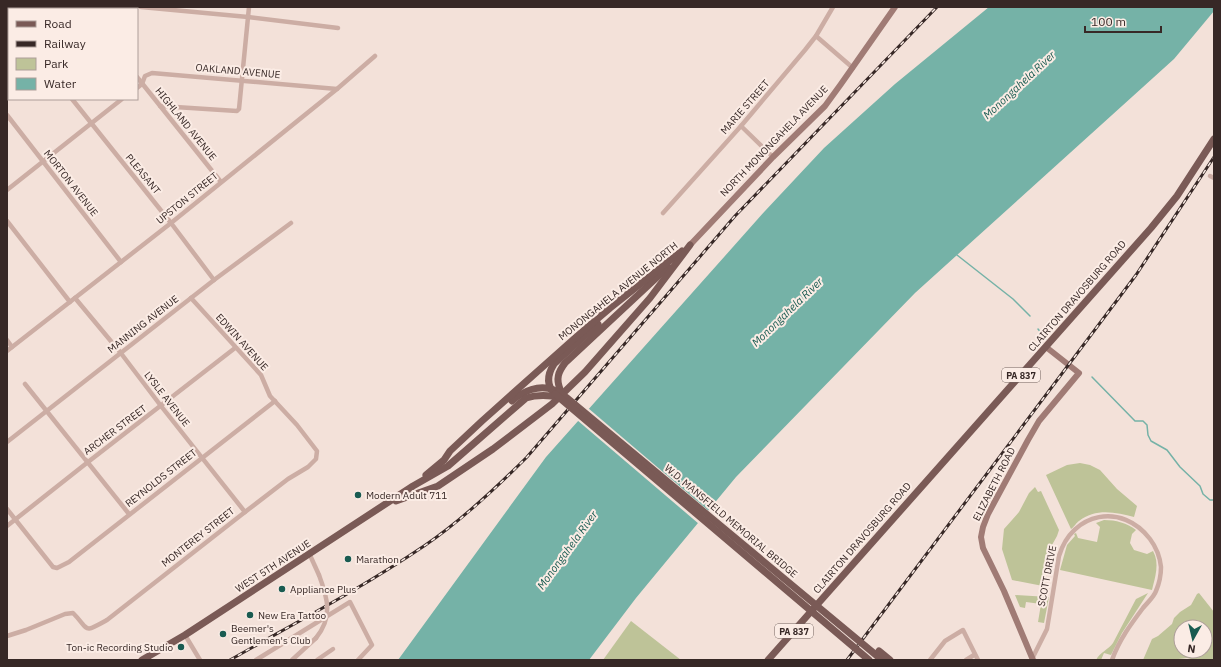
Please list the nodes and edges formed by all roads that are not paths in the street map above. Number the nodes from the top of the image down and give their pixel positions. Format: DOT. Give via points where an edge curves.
graph roads {
  1 [pos="141,7"];
  2 [pos="249,7"];
  3 [pos="833,7"];
  4 [pos="894,7"];
  5 [pos="248,17"];
  6 [pos="338,28"];
  7 [pos="816,36"];
  8 [pos="375,56"];
  9 [pos="853,68"];
  10 [pos="138,78"];
  11 [pos="243,81"];
  12 [pos="142,84"];
  13 [pos="138,87"];
  14 [pos="338,89"];
  15 [pos="73,100"];
  16 [pos="121,100"];
  17 [pos="160,106"];
  18 [pos="7,115"];
  19 [pos="91,123"];
  20 [pos="741,126"];
  21 [pos="1214,139"];
  22 [pos="773,157"];
  23 [pos="43,161"];
  24 [pos="221,182"];
  25 [pos="7,190"];
  26 [pos="662,213"];
  27 [pos="7,221"];
  28 [pos="171,223"];
  29 [pos="291,223"];
  30 [pos="690,245"];
  31 [pos="121,262"];
  32 [pos="214,280"];
  33 [pos="645,280"];
  34 [pos="76,298"];
  35 [pos="191,298"];
  36 [pos="70,302"];
  37 [pos="7,340"];
  38 [pos="12,347"];
  39 [pos="1046,347"];
  40 [pos="235,348"];
  41 [pos="7,351"];
  42 [pos="120,352"];
  43 [pos="25,384"];
  44 [pos="555,392"];
  45 [pos="566,400"];
  46 [pos="275,402"];
  47 [pos="161,406"];
  48 [pos="47,410"];
  49 [pos="7,442"];
  50 [pos="317,455"];
  51 [pos="202,457"];
  52 [pos="444,460"];
  53 [pos="88,462"];
  54 [pos="413,486"];
  55 [pos="7,509"];
  56 [pos="379,509"];
  57 [pos="245,512"];
  58 [pos="129,514"];
  59 [pos="15,520"];
  60 [pos="7,526"];
  61 [pos="309,553"];
  62 [pos="816,603"];
  63 [pos="185,634"];
  64 [pos="7,636"];
  65 [pos="333,649"];
  66 [pos="974,655"];
  67 [pos="142,660"];
  68 [pos="200,660"];
  69 [pos="256,660"];
  70 [pos="292,660"];
  71 [pos="317,660"];
  72 [pos="358,660"];
  73 [pos="768,660"];
  74 [pos="869,660"];
  75 [pos="882,660"];
  76 [pos="890,660"];
  77 [pos="930,660"];
  78 [pos="966,660"];
  79 [pos="978,660"];
  80 [pos="1032,660"];
  81 [pos="1112,660"];
  1 -- 5 [label="street"];
  2 -- 5 [label="street"];
  3 -- 7 [label="street, MARIE STREET"];
  4 -- 9 [label="main road, NORTH MONONGAHELA AVENUE"];
  5 -- 6 [label="street"];
  5 -- 11 [label="street"];
  7 -- 9 [label="street"];
  7 -- 20 [label="street, MARIE STREET"];
  8 -- 14 [label="street, UPSTON STREET"];
  9 -- 22 [label="main road, NORTH MONONGAHELA AVENUE" via="824,106"];
  10 -- 12 [label="street, HIGHLAND AVENUE"];
  11 -- 12 [label="street, OAKLAND AVENUE" via="152,73 146,76"];
  11 -- 14 [label="street, OAKLAND AVENUE"];
  11 -- 17 [label="street" via="239,109 235,112"];
  12 -- 13 [label="street"];
  12 -- 17 [label="street, HIGHLAND AVENUE"];
  14 -- 24 [label="street, UPSTON STREET"];
  15 -- 19 [label="street, PLEASANT"];
  16 -- 19 [label="street"];
  17 -- 24 [label="street, HIGHLAND AVENUE"];
  18 -- 23 [label="street, MORTON AVENUE"];
  19 -- 23 [label="street"];
  19 -- 28 [label="street, PLEASANT"];
  20 -- 22 [label="street"];
  20 -- 26 [label="street, MARIE STREET"];
  21 -- 39 [label="main road, CLAIRTON DRAVOSBURG ROAD / PA 837" via="1177,196"];
  22 -- 30 [label="main road, NORTH MONONGAHELA AVENUE"];
  23 -- 25 [label="street"];
  23 -- 31 [label="street, MORTON AVENUE"];
  24 -- 28 [label="street, UPSTON STREET"];
  27 -- 36 [label="street"];
  28 -- 31 [label="street, UPSTON STREET"];
  28 -- 32 [label="street, PLEASANT"];
  29 -- 32 [label="street, MANNING AVENUE"];
  30 -- 33 [label="main road, MONONGAHELA AVENUE NORTH"];
  30 -- 44 [label="main road" via="565,363 557,376"];
  30 -- 56 [label="main road, MONONGAHELA AVENUE NORTH" via="625,326 585,372 552,404 493,449 438,486"];
  31 -- 34 [label="street, UPSTON STREET"];
  32 -- 35 [label="street, MANNING AVENUE"];
  33 -- 44 [label="main road" via="554,364 549,375"];
  33 -- 52 [label="main road, MONONGAHELA AVENUE NORTH" via="534,374 450,451"];
  34 -- 36 [label="street, UPSTON STREET"];
  34 -- 42 [label="street, LYSLE AVENUE"];
  35 -- 40 [label="street, EDWIN AVENUE"];
  35 -- 42 [label="street, MANNING AVENUE"];
  36 -- 38 [label="street, UPSTON STREET"];
  37 -- 38 [label="street"];
  38 -- 41 [label="street, UPSTON STREET"];
  39 -- 62 [label="main road, CLAIRTON DRAVOSBURG ROAD / PA 837"];
  39 -- 80 [label="main road, ELIZABETH ROAD" via="1078,373 1039,421 988,514 981,537 983,548 1004,591"];
  40 -- 46 [label="street, EDWIN AVENUE" via="261,375"];
  40 -- 47 [label="street, ARCHER STREET"];
  42 -- 47 [label="street, LYSLE AVENUE"];
  42 -- 48 [label="street, MANNING AVENUE"];
  43 -- 48 [label="street"];
  44 -- 45 [label="main road, bridge"];
  44 -- 45 [label="main road, bridge"];
  44 -- 52 [label="main road" via="540,388 518,395"];
  44 -- 54 [label="main road" via="526,398 448,466"];
  45 -- 62 [label="main road, W.D. MANSFIELD MEMORIAL BRIDGE, bridge"];
  45 -- 74 [label="main road, W.D. MANSFIELD MEMORIAL BRIDGE, bridge"];
  46 -- 50 [label="street, EDWIN AVENUE" via="317,451"];
  46 -- 51 [label="street, REYNOLDS STREET"];
  47 -- 51 [label="street, LYSLE AVENUE"];
  47 -- 53 [label="street, ARCHER STREET"];
  48 -- 49 [label="street, MANNING AVENUE"];
  48 -- 53 [label="street"];
  50 -- 57 [label="street, MONTEREY STREET" via="308,467"];
  51 -- 57 [label="street, LYSLE AVENUE"];
  51 -- 58 [label="street, REYNOLDS STREET"];
  52 -- 54 [label="main road, MONONGAHELA AVENUE NORTH"];
  53 -- 58 [label="street"];
  53 -- 59 [label="street, ARCHER STREET"];
  54 -- 56 [label="main road, WEST 5TH AVENUE"];
  55 -- 59 [label="street"];
  56 -- 61 [label="main road, WEST 5TH AVENUE"];
  57 -- 64 [label="street, MONTEREY STREET" via="107,620 92,628 82,626 73,613"];
  58 -- 59 [label="street, REYNOLDS STREET" via="69,562 57,568 53,567"];
  59 -- 60 [label="street, ARCHER STREET"];
  61 -- 63 [label="main road, WEST 5TH AVENUE"];
  61 -- 70 [label="street, bridge" via="325,592 328,611 325,624 316,638"];
  62 -- 73 [label="main road, PA 837"];
  62 -- 75 [label="main road, W.D. MANSFIELD MEMORIAL BRIDGE, bridge"];
  62 -- 76 [label="main road, bridge"];
  63 -- 67 [label="main road, WEST 5TH AVENUE"];
  63 -- 68 [label="street"];
  65 -- 71 [label="street"];
  66 -- 77 [label="street" via="963,630 945,641"];
  66 -- 78 [label="street"];
  66 -- 79 [label="street"];
  69 -- 72 [label="street" via="350,602 372,645"];
  80 -- 81 [label="street, SCOTT DRIVE" via="1047,629 1062,545 1085,521 1111,516 1123,518 1144,532 1158,553 1161,566 1156,592 1126,631"];
}
